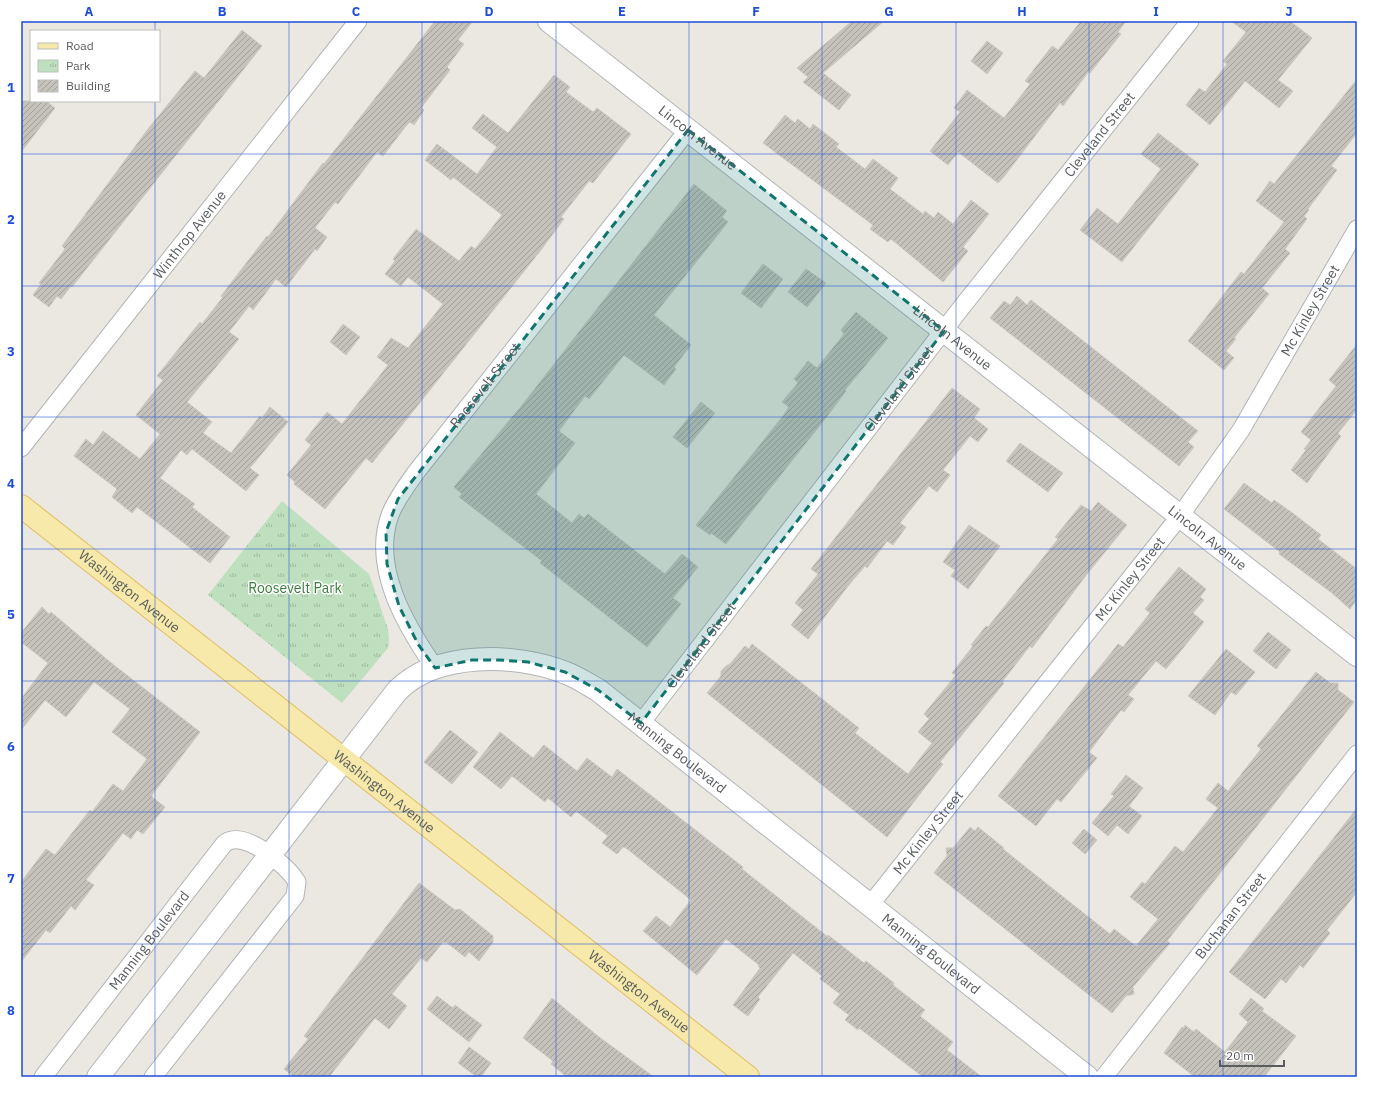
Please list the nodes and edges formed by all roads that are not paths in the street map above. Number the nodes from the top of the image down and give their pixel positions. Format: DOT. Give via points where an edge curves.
graph roads {
  1 [pos="358,21"];
  2 [pos="549,21"];
  3 [pos="1190,21"];
  4 [pos="688,130"];
  5 [pos="1357,229"];
  6 [pos="944,330"];
  7 [pos="21,448"];
  8 [pos="21,506"];
  9 [pos="1180,516"];
  10 [pos="1357,655"];
  11 [pos="435,668"];
  12 [pos="641,723"];
  13 [pos="1357,754"];
  14 [pos="343,759"];
  15 [pos="269,855"];
  16 [pos="870,905"];
  17 [pos="43,1077"];
  18 [pos="98,1077"];
  19 [pos="153,1077"];
  20 [pos="748,1077"];
  21 [pos="1087,1077"];
  22 [pos="1104,1077"];
  1 -- 7 [label="street, Winthrop Avenue"];
  2 -- 4 [label="street, Lincoln Avenue"];
  3 -- 6 [label="street, Cleveland Street"];
  4 -- 6 [label="street, Lincoln Avenue"];
  4 -- 11 [label="street, Roosevelt Street" via="417,471 394,506 385,544 391,585 418,644"];
  5 -- 9 [label="street, Mc Kinley Street" via="1241,430"];
  6 -- 9 [label="street, Lincoln Avenue"];
  6 -- 12 [label="street, Cleveland Street"];
  8 -- 14 [label="main road, Washington Avenue"];
  9 -- 10 [label="street, Lincoln Avenue"];
  9 -- 16 [label="street, Mc Kinley Street"];
  11 -- 12 [label="street, Manning Boulevard" via="472,660 516,661 540,665 565,672 583,681"];
  11 -- 14 [label="street, Manning Boulevard" via="405,682"];
  12 -- 16 [label="street, Manning Boulevard"];
  13 -- 22 [label="street, Buchanan Street"];
  14 -- 15 [label="street, Manning Boulevard"];
  14 -- 20 [label="main road, Washington Avenue"];
  15 -- 17 [label="street, Manning Boulevard" via="243,840 231,839 224,844"];
  15 -- 18 [label="street, Manning Boulevard"];
  15 -- 19 [label="street, Manning Boulevard" via="285,867 294,878 297,886 295,896"];
  16 -- 21 [label="street, Manning Boulevard"];
}
